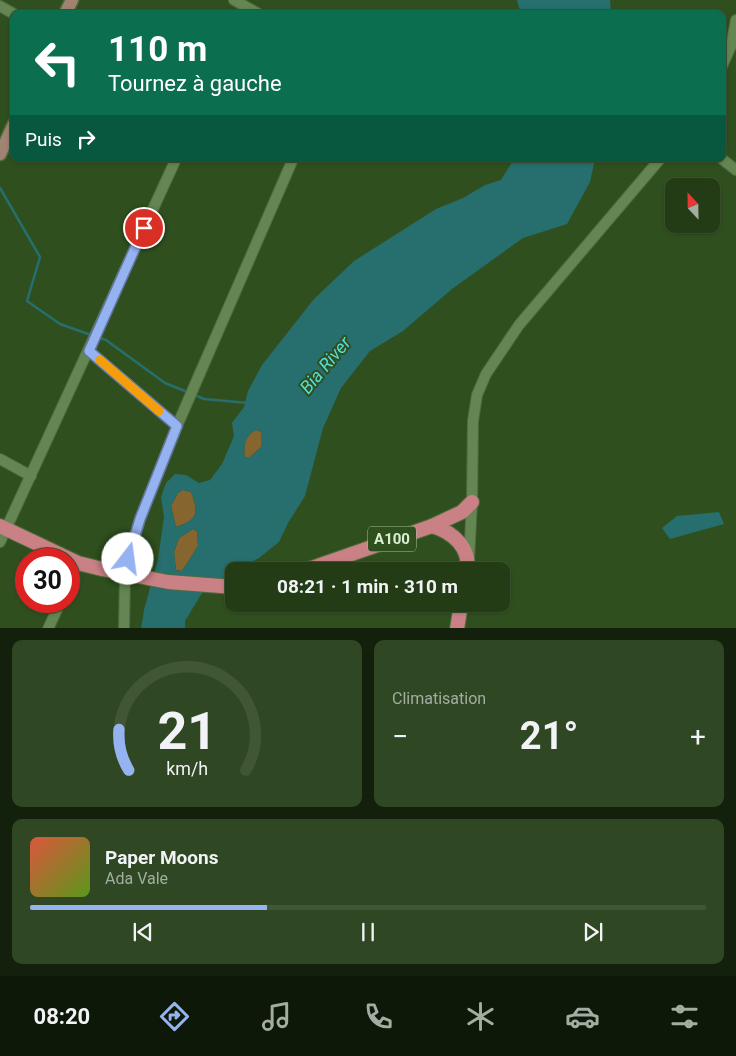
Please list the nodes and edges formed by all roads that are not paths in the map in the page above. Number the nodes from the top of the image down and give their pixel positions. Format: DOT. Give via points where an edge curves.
graph roads {
  1 [pos="736,20"];
  2 [pos="726,56"];
  3 [pos="10,133"];
  4 [pos="0,154"];
  5 [pos="175,162"];
  6 [pos="292,162"];
  7 [pos="657,162"];
  8 [pos="726,162"];
  9 [pos="736,170"];
  10 [pos="89,351"];
  11 [pos="177,426"];
  12 [pos="0,458"];
  13 [pos="31,476"];
  14 [pos="472,502"];
  15 [pos="432,526"];
  16 [pos="3,527"];
  17 [pos="0,542"];
  18 [pos="47,548"];
  19 [pos="329,562"];
  20 [pos="466,562"];
  21 [pos="468,562"];
  22 [pos="80,563"];
  23 [pos="125,573"];
  24 [pos="225,586"];
  25 [pos="461,612"];
  26 [pos="55,613"];
  27 [pos="48,628"];
  28 [pos="124,628"];
  29 [pos="458,628"];
  1 -- 2 [label="street"];
  3 -- 4 [label="main road"];
  5 -- 10 [label="street"];
  6 -- 11 [label="street"];
  7 -- 14 [label="street" via="519,325 486,374 477,395 473,422"];
  8 -- 9 [label="street"];
  10 -- 11 [label="street"];
  10 -- 13 [label="street"];
  11 -- 23 [label="street" via="140,519"];
  12 -- 13 [label="street"];
  13 -- 16 [label="street"];
  14 -- 15 [label="highway" via="455,516"];
  14 -- 21 [label="street"];
  15 -- 19 [label="highway, A100"];
  15 -- 20 [label="highway, A100" via="453,536"];
  16 -- 17 [label="street"];
  16 -- 18 [label="highway"];
  22 -- 23 [label="highway"];
  23 -- 24 [label="highway"];
  23 -- 28 [label="street"];
  25 -- 29 [label="highway"];
  26 -- 27 [label="street"];
}
